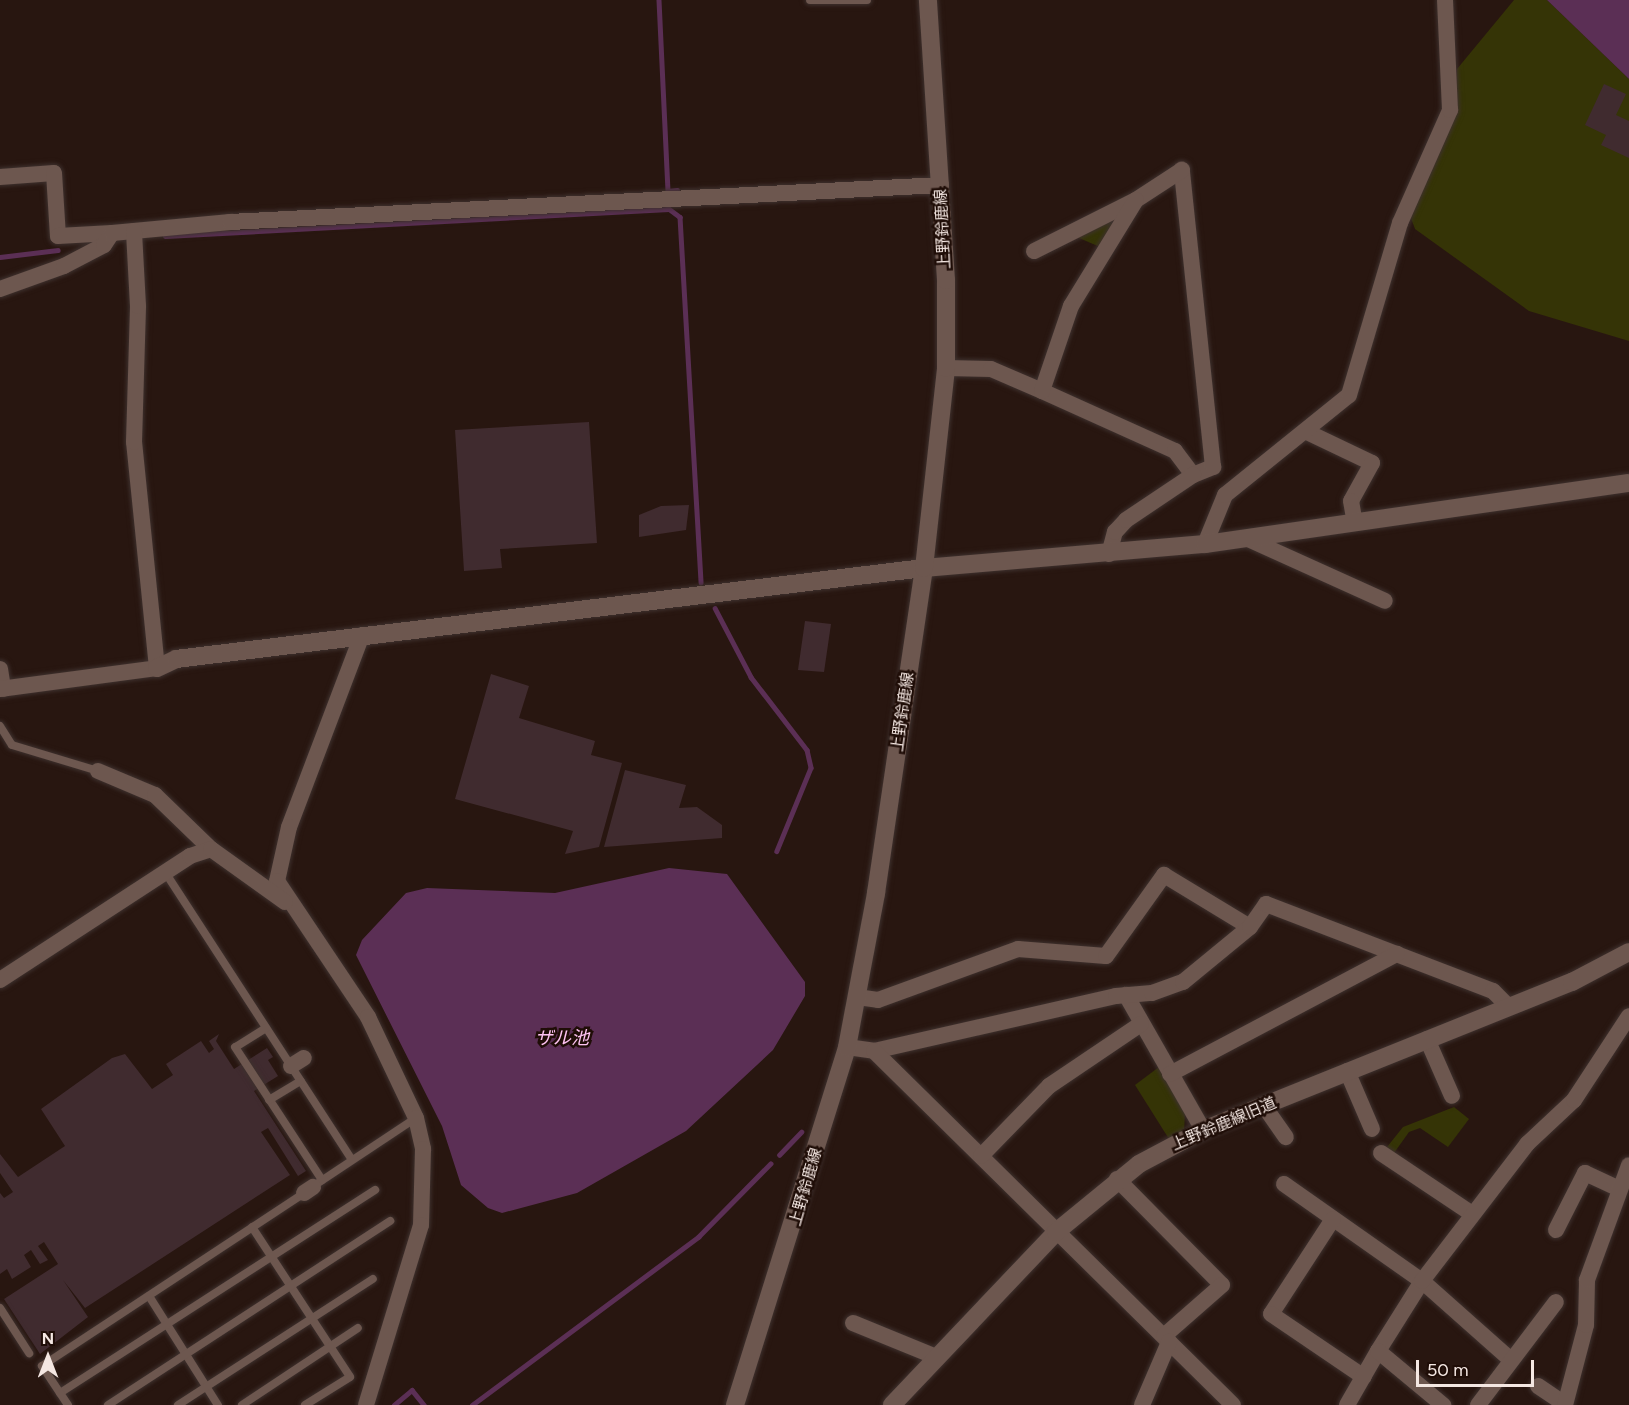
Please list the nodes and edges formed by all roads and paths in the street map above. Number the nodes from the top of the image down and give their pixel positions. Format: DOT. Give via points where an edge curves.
graph roads {
  1 [pos="810,0"];
  2 [pos="867,0"];
  3 [pos="928,0"];
  4 [pos="1445,0"];
  5 [pos="0,177"];
  6 [pos="940,185"];
  7 [pos="1136,200"];
  8 [pos="134,231"];
  9 [pos="112,233"];
  10 [pos="1034,251"];
  11 [pos="0,289"];
  12 [pos="945,368"];
  13 [pos="1042,391"];
  14 [pos="1307,432"];
  15 [pos="1193,475"];
  16 [pos="1629,483"];
  17 [pos="1355,523"];
  18 [pos="1248,539"];
  19 [pos="1205,544"];
  20 [pos="1110,554"];
  21 [pos="924,568"];
  22 [pos="1385,601"];
  23 [pos="362,635"];
  24 [pos="157,668"];
  25 [pos="0,669"];
  26 [pos="2,689"];
  27 [pos="0,726"];
  28 [pos="99,771"];
  29 [pos="211,849"];
  30 [pos="165,872"];
  31 [pos="293,908"];
  32 [pos="1250,927"];
  33 [pos="1629,952"];
  34 [pos="1397,954"];
  35 [pos="0,980"];
  36 [pos="1126,995"];
  37 [pos="857,997"];
  38 [pos="1507,1005"];
  39 [pos="1629,1016"];
  40 [pos="1141,1024"];
  41 [pos="266,1028"];
  42 [pos="1427,1039"];
  43 [pos="847,1047"];
  44 [pos="874,1051"];
  45 [pos="1347,1071"];
  46 [pos="1170,1074"];
  47 [pos="301,1081"];
  48 [pos="1452,1096"];
  49 [pos="269,1100"];
  50 [pos="1264,1106"];
  51 [pos="416,1118"];
  52 [pos="1372,1129"];
  53 [pos="1203,1130"];
  54 [pos="1286,1137"];
  55 [pos="1381,1153"];
  56 [pos="981,1156"];
  57 [pos="352,1160"];
  58 [pos="1629,1165"];
  59 [pos="1117,1179"];
  60 [pos="1284,1184"];
  61 [pos="313,1186"];
  62 [pos="1620,1189"];
  63 [pos="375,1190"];
  64 [pos="1472,1214"];
  65 [pos="1333,1220"];
  66 [pos="390,1221"];
  67 [pos="252,1227"];
  68 [pos="1556,1230"];
  69 [pos="1056,1232"];
  70 [pos="271,1257"];
  71 [pos="374,1279"];
  72 [pos="1422,1281"];
  73 [pos="290,1286"];
  74 [pos="149,1296"];
  75 [pos="1556,1302"];
  76 [pos="0,1308"];
  77 [pos="311,1319"];
  78 [pos="165,1322"];
  79 [pos="853,1323"];
  80 [pos="358,1328"];
  81 [pos="1166,1339"];
  82 [pos="331,1350"];
  83 [pos="1378,1352"];
  84 [pos="29,1353"];
  85 [pos="186,1354"];
  86 [pos="934,1356"];
  87 [pos="1511,1360"];
  88 [pos="1364,1377"];
  89 [pos="1538,1386"];
  90 [pos="206,1387"];
  91 [pos="60,1393"];
  92 [pos="68,1405"];
  93 [pos="108,1405"];
  94 [pos="178,1405"];
  95 [pos="218,1405"];
  96 [pos="242,1405"];
  97 [pos="305,1405"];
  98 [pos="366,1405"];
  99 [pos="735,1405"];
  100 [pos="892,1405"];
  101 [pos="1142,1405"];
  102 [pos="1233,1405"];
  103 [pos="1347,1405"];
  104 [pos="1443,1405"];
  105 [pos="1478,1405"];
  106 [pos="1565,1405"];
  1 -- 2 [label="lane"];
  3 -- 6 [label="street, 上野鈴鹿線"];
  4 -- 14 [label="street" via="1450,110 1400,223 1349,395"];
  5 -- 9 [label="street" via="54,173 58,236"];
  6 -- 8 [label="street"];
  6 -- 12 [label="street, 上野鈴鹿線"];
  7 -- 10 [label="street"];
  7 -- 13 [label="street" via="1071,306"];
  7 -- 15 [label="street" via="1182,170 1213,467"];
  8 -- 9 [label="street"];
  8 -- 24 [label="street" via="134,442"];
  9 -- 11 [label="street" via="104,245 64,266"];
  12 -- 13 [label="street" via="991,369"];
  12 -- 21 [label="street, 上野鈴鹿線"];
  13 -- 15 [label="street" via="1175,451"];
  14 -- 17 [label="street" via="1372,463 1351,501"];
  14 -- 19 [label="street" via="1225,495"];
  15 -- 20 [label="street" via="1126,520 1115,532"];
  16 -- 17 [label="street"];
  17 -- 18 [label="street"];
  18 -- 19 [label="street"];
  18 -- 22 [label="street"];
  19 -- 20 [label="street"];
  20 -- 21 [label="street"];
  21 -- 23 [label="street"];
  21 -- 37 [label="street, 上野鈴鹿線"];
  23 -- 24 [label="street" via="176,659"];
  23 -- 31 [label="street" via="277,864 277,881"];
  24 -- 26 [label="street"];
  25 -- 26 [label="street"];
  27 -- 28 [label="lane" via="12,745"];
  28 -- 29 [label="street" via="155,795"];
  29 -- 30 [label="street"];
  29 -- 31 [label="street"];
  30 -- 35 [label="street"];
  30 -- 41 [label="lane"];
  31 -- 51 [label="street" via="368,1017"];
  32 -- 34 [label="street" via="1266,904 1278,904"];
  32 -- 36 [label="street" via="1183,982"];
  32 -- 37 [label="street" via="1164,875 1106,956 1018,949 878,1000"];
  33 -- 38 [label="street, 上野鈴鹿線旧道" via="1572,982"];
  34 -- 38 [label="street" via="1493,991"];
  34 -- 46 [label="street"];
  36 -- 40 [label="street"];
  36 -- 44 [label="street"];
  37 -- 43 [label="street, 上野鈴鹿線"];
  38 -- 42 [label="street, 上野鈴鹿線旧道"];
  39 -- 64 [label="street" via="1574,1100 1527,1144"];
  40 -- 46 [label="street"];
  40 -- 56 [label="street" via="1049,1086"];
  41 -- 47 [label="lane" via="297,1062"];
  41 -- 49 [label="lane" via="235,1047"];
  42 -- 45 [label="street, 上野鈴鹿線旧道"];
  42 -- 48 [label="street"];
  43 -- 44 [label="street"];
  43 -- 99 [label="street, 上野鈴鹿線"];
  44 -- 56 [label="street"];
  45 -- 50 [label="street, 上野鈴鹿線旧道"];
  45 -- 52 [label="street"];
  46 -- 53 [label="street"];
  47 -- 49 [label="lane"];
  47 -- 57 [label="lane"];
  49 -- 61 [label="lane"];
  50 -- 53 [label="street, 上野鈴鹿線旧道"];
  50 -- 54 [label="street"];
  51 -- 57 [label="lane"];
  51 -- 98 [label="street" via="425,1173 421,1225"];
  53 -- 59 [label="street, 上野鈴鹿線旧道"];
  55 -- 64 [label="street"];
  56 -- 69 [label="street"];
  57 -- 61 [label="lane"];
  58 -- 62 [label="street"];
  59 -- 69 [label="street, 上野鈴鹿線旧道"];
  59 -- 81 [label="street" via="1222,1284"];
  60 -- 65 [label="street"];
  61 -- 67 [label="lane"];
  62 -- 68 [label="street" via="1585,1173"];
  62 -- 106 [label="street" via="1587,1280 1586,1325"];
  63 -- 70 [label="lane"];
  64 -- 72 [label="street"];
  65 -- 72 [label="street"];
  65 -- 88 [label="street" via="1271,1314"];
  66 -- 73 [label="lane"];
  67 -- 70 [label="lane"];
  67 -- 74 [label="lane"];
  69 -- 81 [label="street"];
  69 -- 86 [label="street, 上野鈴鹿線旧道"];
  70 -- 73 [label="lane"];
  70 -- 78 [label="lane"];
  71 -- 77 [label="lane"];
  72 -- 83 [label="street"];
  72 -- 87 [label="street"];
  73 -- 77 [label="lane"];
  73 -- 85 [label="lane"];
  74 -- 78 [label="lane"];
  74 -- 91 [label="lane" via="42,1366"];
  75 -- 87 [label="street"];
  76 -- 84 [label="lane"];
  77 -- 82 [label="lane"];
  77 -- 90 [label="lane"];
  78 -- 85 [label="lane"];
  78 -- 91 [label="lane"];
  79 -- 86 [label="street"];
  80 -- 82 [label="lane"];
  81 -- 101 [label="street"];
  81 -- 102 [label="street"];
  82 -- 96 [label="lane"];
  82 -- 97 [label="lane" via="350,1377"];
  83 -- 88 [label="street"];
  83 -- 104 [label="street"];
  85 -- 90 [label="lane"];
  85 -- 93 [label="lane"];
  86 -- 100 [label="street, 上野鈴鹿線旧道"];
  87 -- 105 [label="street"];
  88 -- 103 [label="street"];
  89 -- 106 [label="street"];
  90 -- 94 [label="lane"];
  90 -- 95 [label="lane"];
  91 -- 92 [label="lane"];
}
